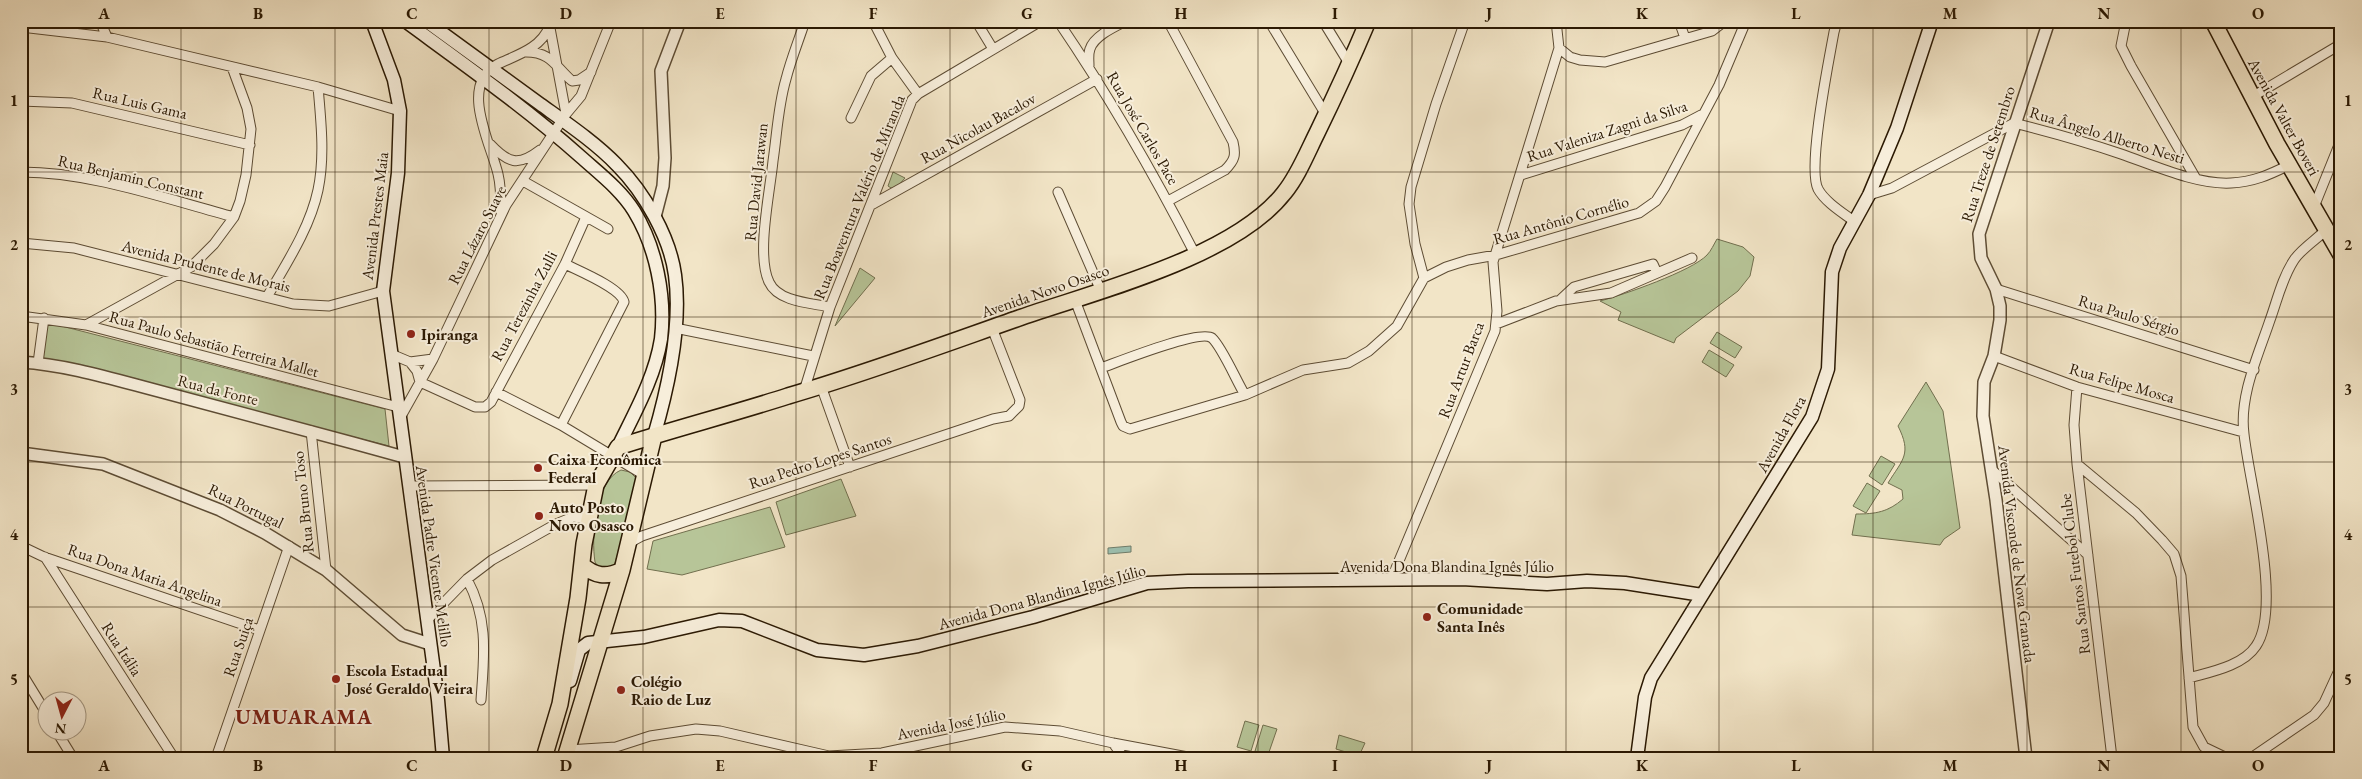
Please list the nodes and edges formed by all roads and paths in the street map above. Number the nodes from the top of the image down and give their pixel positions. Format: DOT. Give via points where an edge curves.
graph roads {
  1 [pos="100,21"];
  2 [pos="356,21"];
  3 [pos="364,21"];
  4 [pos="372,21"];
  5 [pos="405,21"];
  6 [pos="426,21"];
  7 [pos="611,21"];
  8 [pos="680,21"];
  9 [pos="805,21"];
  10 [pos="873,21"];
  11 [pos="976,21"];
  12 [pos="1041,21"];
  13 [pos="1058,21"];
  14 [pos="1126,21"];
  15 [pos="1168,21"];
  16 [pos="1269,21"];
  17 [pos="1323,21"];
  18 [pos="1368,21"];
  19 [pos="1465,21"];
  20 [pos="1556,21"];
  21 [pos="1679,21"];
  22 [pos="1725,21"];
  23 [pos="1746,21"];
  24 [pos="1838,21"];
  25 [pos="1932,21"];
  26 [pos="2049,21"];
  27 [pos="2126,21"];
  28 [pos="2213,21"];
  29 [pos="549,24"];
  30 [pos="1031,24"];
  31 [pos="23,25"];
  32 [pos="107,37"];
  33 [pos="1685,38"];
  34 [pos="2341,44"];
  35 [pos="1559,48"];
  36 [pos="993,49"];
  37 [pos="523,52"];
  38 [pos="892,58"];
  39 [pos="556,64"];
  40 [pos="1350,65"];
  41 [pos="1089,66"];
  42 [pos="232,67"];
  43 [pos="591,71"];
  44 [pos="486,73"];
  45 [pos="1098,79"];
  46 [pos="318,87"];
  47 [pos="918,94"];
  48 [pos="2252,97"];
  49 [pos="21,101"];
  50 [pos="400,111"];
  51 [pos="1326,115"];
  52 [pos="1701,115"];
  53 [pos="564,117"];
  54 [pos="851,118"];
  55 [pos="2014,123"];
  56 [pos="554,133"];
  57 [pos="486,140"];
  58 [pos="2341,140"];
  59 [pos="250,145"];
  60 [pos="546,146"];
  61 [pos="2288,165"];
  62 [pos="21,172"];
  63 [pos="1521,175"];
  64 [pos="2195,177"];
  65 [pos="523,181"];
  66 [pos="1058,192"];
  67 [pos="1869,196"];
  68 [pos="1168,201"];
  69 [pos="872,204"];
  70 [pos="2314,206"];
  71 [pos="502,216"];
  72 [pos="234,217"];
  73 [pos="586,217"];
  74 [pos="655,218"];
  75 [pos="1855,222"];
  76 [pos="608,229"];
  77 [pos="2327,229"];
  78 [pos="21,242"];
  79 [pos="1195,254"];
  80 [pos="2341,255"];
  81 [pos="1496,256"];
  82 [pos="1692,258"];
  83 [pos="565,264"];
  84 [pos="1657,273"];
  85 [pos="180,274"];
  86 [pos="1424,278"];
  87 [pos="1996,289"];
  88 [pos="383,291"];
  89 [pos="1102,291"];
  90 [pos="267,297"];
  91 [pos="1075,300"];
  92 [pos="1560,300"];
  93 [pos="830,306"];
  94 [pos="21,316"];
  95 [pos="44,318"];
  96 [pos="1496,324"];
  97 [pos="86,325"];
  98 [pos="675,328"];
  99 [pos="992,328"];
  100 [pos="391,354"];
  101 [pos="814,356"];
  102 [pos="1994,356"];
  103 [pos="432,359"];
  104 [pos="21,362"];
  105 [pos="410,362"];
  106 [pos="38,363"];
  107 [pos="1101,368"];
  108 [pos="2254,370"];
  109 [pos="420,382"];
  110 [pos="821,386"];
  111 [pos="2076,387"];
  112 [pos="804,391"];
  113 [pos="496,392"];
  114 [pos="1245,395"];
  115 [pos="399,413"];
  116 [pos="561,425"];
  117 [pos="311,431"];
  118 [pos="2243,432"];
  119 [pos="654,436"];
  120 [pos="615,452"];
  121 [pos="21,453"];
  122 [pos="404,457"];
  123 [pos="2077,464"];
  124 [pos="850,467"];
  125 [pos="1991,469"];
  126 [pos="644,475"];
  127 [pos="596,485"];
  128 [pos="409,486"];
  129 [pos="588,519"];
  130 [pos="629,543"];
  131 [pos="21,546"];
  132 [pos="289,546"];
  133 [pos="2088,554"];
  134 [pos="44,557"];
  135 [pos="582,565"];
  136 [pos="326,570"];
  137 [pos="622,570"];
  138 [pos="467,579"];
  139 [pos="1391,580"];
  140 [pos="1702,594"];
  141 [pos="427,620"];
  142 [pos="260,630"];
  143 [pos="601,641"];
  144 [pos="430,644"];
  145 [pos="2341,666"];
  146 [pos="21,672"];
  147 [pos="2189,678"];
  148 [pos="38,700"];
  149 [pos="481,700"];
  150 [pos="560,704"];
  151 [pos="63,742"];
  152 [pos="1113,744"];
  153 [pos="566,754"];
  154 [pos="829,757"];
  155 [pos="73,758"];
  156 [pos="174,758"];
  157 [pos="216,758"];
  158 [pos="443,758"];
  159 [pos="544,758"];
  160 [pos="1124,758"];
  161 [pos="1193,758"];
  162 [pos="1637,758"];
  163 [pos="2026,758"];
  164 [pos="2112,758"];
  165 [pos="2227,758"];
  166 [pos="2251,758"];
  1 -- 32 [label="street"];
  2 -- 3 [label="street"];
  4 -- 50 [label="main road, Avenida Prestes Maia" via="394,80"];
  5 -- 44 [label="main road"];
  6 -- 44 [label="main road"];
  7 -- 43 [label="street, Rua Lázaro Suave"];
  8 -- 74 [label="street" via="662,71 664,186"];
  9 -- 93 [label="street, Rua David Jarawan" via="780,106 764,231 764,260 769,282 779,293"];
  10 -- 38 [label="street"];
  11 -- 36 [label="street"];
  12 -- 30 [label="street, Rua Boaventura Valério de Miranda"];
  13 -- 41 [label="street, Rua José Carlos Pace"];
  14 -- 41 [label="street" via="1093,43 1089,51"];
  15 -- 68 [label="street" via="1233,142 1236,154 1225,170"];
  16 -- 51 [label="street"];
  17 -- 40 [label="street"];
  18 -- 40 [label="main road, Avenida Novo Osasco"];
  19 -- 86 [label="street" via="1411,187 1409,204"];
  20 -- 35 [label="street"];
  21 -- 33 [label="street"];
  22 -- 33 [label="street" via="1712,31"];
  23 -- 52 [label="street, Rua Antônio Cornélio" via="1719,85"];
  24 -- 75 [label="street" via="1817,136 1814,175 1818,189 1832,205"];
  25 -- 67 [label="main road, Avenida Flora" via="1897,128"];
  26 -- 55 [label="street, Rua Treze de Setembro"];
  27 -- 64 [label="street" via="2121,46"];
  28 -- 48 [label="main road, Avenida Valter Boveri"];
  29 -- 37 [label="street" via="542,41"];
  29 -- 39 [label="street"];
  30 -- 36 [label="street, Rua Boaventura Valério de Miranda"];
  31 -- 32 [label="street"];
  32 -- 42 [label="street"];
  33 -- 35 [label="street" via="1605,62 1570,57"];
  34 -- 48 [label="street"];
  35 -- 63 [label="street, Rua Artur Barca"];
  36 -- 47 [label="street, Rua Boaventura Valério de Miranda"];
  37 -- 39 [label="street" via="537,52"];
  37 -- 44 [label="street"];
  38 -- 47 [label="street"];
  38 -- 54 [label="street" via="872,76"];
  39 -- 43 [label="street" via="572,81"];
  39 -- 53 [label="street"];
  40 -- 51 [label="main road, Avenida Novo Osasco"];
  41 -- 45 [label="street, Rua José Carlos Pace"];
  42 -- 46 [label="street"];
  42 -- 59 [label="street" via="251,129"];
  43 -- 53 [label="street, Rua Lázaro Suave" via="581,96"];
  44 -- 53 [label="main road"];
  44 -- 56 [label="main road"];
  44 -- 57 [label="street" via="479,99 480,121"];
  45 -- 68 [label="street, Rua José Carlos Pace"];
  45 -- 69 [label="street, Rua Nicolau Bacalov"];
  46 -- 50 [label="street"];
  46 -- 90 [label="street" via="321,159 318,190 310,216"];
  47 -- 69 [label="street, Rua Boaventura Valério de Miranda" via="912,100 890,151"];
  48 -- 61 [label="main road, Avenida Valter Boveri"];
  49 -- 59 [label="street, Rua Luis Gama" via="72,103"];
  50 -- 88 [label="main road, Avenida Prestes Maia" via="398,173"];
  51 -- 79 [label="main road, Avenida Novo Osasco" via="1284,194 1236,233"];
  52 -- 63 [label="street, Rua Valeniza Zagni da Silva" via="1682,125"];
  52 -- 81 [label="street, Rua Antônio Cornélio" via="1666,187 1656,201 1639,213"];
  53 -- 56 [label="street, Rua Lázaro Suave"];
  53 -- 74 [label="main road" via="618,165"];
  55 -- 64 [label="street, Rua Ângelo Alberto Nesti"];
  55 -- 67 [label="street, Rua Ângelo Alberto Nesti" via="1892,188"];
  55 -- 87 [label="street, Rua Treze de Setembro" via="1979,234 1981,258"];
  56 -- 60 [label="street, Rua Lázaro Suave"];
  56 -- 120 [label="main road" via="611,184 634,210 649,242 657,270 661,338 647,388"];
  57 -- 60 [label="street" via="503,158 516,162 533,156"];
  57 -- 71 [label="street" via="498,174"];
  58 -- 70 [label="street"];
  59 -- 72 [label="street" via="246,175"];
  60 -- 65 [label="street, Rua Lázaro Suave"];
  61 -- 64 [label="street, Rua Ângelo Alberto Nesti" via="2259,180 2230,183"];
  61 -- 70 [label="main road, Avenida Valter Boveri"];
  62 -- 72 [label="street, Rua Benjamin Constant" via="83,178"];
  63 -- 81 [label="street, Rua Artur Barca"];
  65 -- 71 [label="street, Rua Lázaro Suave"];
  65 -- 73 [label="street"];
  66 -- 89 [label="street"];
  67 -- 75 [label="main road, Avenida Flora"];
  68 -- 79 [label="street, Rua José Carlos Pace"];
  69 -- 93 [label="street, Rua Boaventura Valério de Miranda"];
  70 -- 77 [label="main road, Avenida Valter Boveri"];
  71 -- 103 [label="street, Rua Lázaro Suave"];
  72 -- 85 [label="street" via="200,259"];
  73 -- 76 [label="street"];
  73 -- 83 [label="street, Rua Terezinha Zulli"];
  74 -- 98 [label="main road" via="675,273"];
  75 -- 140 [label="main road, Avenida Flora" via="1840,248 1832,272 1828,369 1812,417"];
  77 -- 80 [label="main road, Avenida Valter Boveri"];
  77 -- 108 [label="street" via="2294,259 2280,290"];
  78 -- 85 [label="street, Avenida Prudente de Morais" via="74,248"];
  79 -- 89 [label="main road, Avenida Novo Osasco"];
  81 -- 86 [label="street, Rua Antônio Cornélio" via="1468,260"];
  81 -- 96 [label="street, Rua Artur Barca" via="1493,262"];
  82 -- 84 [label="street"];
  83 -- 113 [label="street, Rua Terezinha Zulli"];
  83 -- 116 [label="street" via="614,290 624,302"];
  84 -- 92 [label="street" via="1611,293"];
  84 -- 92 [label="street" via="1653,264 1574,287"];
  85 -- 90 [label="street, Avenida Prudente de Morais"];
  85 -- 97 [label="street"];
  86 -- 114 [label="street" via="1396,326 1369,351 1348,363 1303,370"];
  87 -- 102 [label="street, Rua Treze de Setembro" via="2000,320"];
  87 -- 108 [label="street, Rua Paulo Sérgio"];
  88 -- 90 [label="street, Avenida Prudente de Morais" via="328,306 293,304"];
  88 -- 100 [label="main road, Avenida Prestes Maia"];
  89 -- 91 [label="main road, Avenida Novo Osasco"];
  91 -- 99 [label="main road, Avenida Novo Osasco"];
  91 -- 107 [label="street"];
  92 -- 96 [label="street"];
  93 -- 101 [label="street, Rua Boaventura Valério de Miranda"];
  94 -- 95 [label="street, Rua Paulo Sebastião Ferreira Mallet"];
  95 -- 97 [label="street, Rua Paulo Sebastião Ferreira Mallet"];
  95 -- 106 [label="street"];
  96 -- 139 [label="street, Rua Artur Barca"];
  97 -- 115 [label="street, Rua Paulo Sebastião Ferreira Mallet"];
  98 -- 101 [label="street"];
  98 -- 119 [label="main road" via="661,414"];
  99 -- 110 [label="main road, Avenida Novo Osasco"];
  99 -- 124 [label="street, Rua Pedro Lopes Santos" via="1017,388 1019,406 1009,416"];
  100 -- 105 [label="street"];
  100 -- 115 [label="main road, Avenida Prestes Maia"];
  101 -- 112 [label="street, Rua Boaventura Valério de Miranda"];
  102 -- 111 [label="street, Rua Felipe Mosca"];
  102 -- 125 [label="street, Avenida Visconde de Nova Granada" via="1982,396"];
  103 -- 105 [label="street"];
  103 -- 109 [label="street, Rua Lázaro Suave"];
  104 -- 106 [label="street, Rua da Fonte"];
  105 -- 109 [label="street"];
  106 -- 117 [label="street, Rua da Fonte"];
  107 -- 114 [label="street" via="1203,335 1217,345"];
  107 -- 114 [label="street" via="1123,426 1130,429"];
  108 -- 118 [label="street" via="2246,399"];
  109 -- 113 [label="street, Rua Terezinha Zulli" via="475,407 485,407"];
  109 -- 115 [label="street, Rua Lázaro Suave"];
  110 -- 112 [label="main road, Avenida Novo Osasco"];
  110 -- 124 [label="street"];
  111 -- 118 [label="street, Rua Felipe Mosca"];
  111 -- 123 [label="street, Rua Santos Futebol Clube"];
  112 -- 119 [label="main road, Avenida Novo Osasco"];
  113 -- 116 [label="street"];
  115 -- 122 [label="main road, Avenida Padre Vicente Melillo"];
  116 -- 120 [label="street"];
  117 -- 122 [label="street, Rua da Fonte"];
  117 -- 136 [label="street, Rua Bruno Toso"];
  118 -- 147 [label="street" via="2258,519 2267,601 2264,631 2256,647 2242,659"];
  119 -- 120 [label="main road, Avenida Novo Osasco"];
  119 -- 126 [label="main road"];
  120 -- 126 [label="street"];
  120 -- 127 [label="main road"];
  121 -- 132 [label="street, Rua Portugal" via="103,464 220,510"];
  122 -- 128 [label="main road, Avenida Padre Vicente Melillo"];
  123 -- 133 [label="street, Rua Santos Futebol Clube"];
  123 -- 147 [label="street" via="2136,512 2174,554 2180,576"];
  124 -- 130 [label="street, Rua Pedro Lopes Santos"];
  125 -- 133 [label="street"];
  125 -- 163 [label="street, Avenida Visconde de Nova Granada"];
  126 -- 130 [label="main road"];
  127 -- 128 [label="street"];
  127 -- 129 [label="main road"];
  128 -- 141 [label="main road, Avenida Padre Vicente Melillo"];
  129 -- 135 [label="main road"];
  129 -- 138 [label="street" via="573,517 556,524 492,560"];
  130 -- 137 [label="main road"];
  131 -- 134 [label="street, Rua Dona Maria Angelina"];
  132 -- 136 [label="street, Rua Portugal"];
  132 -- 142 [label="street, Rua Suiça"];
  133 -- 164 [label="street, Rua Santos Futebol Clube"];
  134 -- 142 [label="street, Rua Dona Maria Angelina"];
  134 -- 156 [label="street, Rua Itália"];
  135 -- 137 [label="main road" via="598,575 612,576"];
  135 -- 150 [label="main road"];
  136 -- 144 [label="street, Rua Portugal" via="402,635"];
  137 -- 143 [label="main road"];
  138 -- 141 [label="street"];
  138 -- 149 [label="street" via="481,612 484,630"];
  139 -- 140 [label="main road, Avenida Dona Blandina Ignês Júlio" via="1468,579 1547,584 1587,581"];
  139 -- 143 [label="main road, Avenida Dona Blandina Ignês Júlio" via="1147,583 918,646 864,655 817,650 742,621 719,620 644,637"];
  140 -- 162 [label="main road, Avenida Flora" via="1651,678 1645,697"];
  141 -- 144 [label="main road, Avenida Padre Vicente Melillo"];
  142 -- 157 [label="street, Rua Suiça"];
  143 -- 150 [label="main road, Avenida Dona Blandina Ignês Júlio" via="588,643 579,650"];
  143 -- 153 [label="main road"];
  144 -- 158 [label="main road, Avenida Padre Vicente Melillo"];
  145 -- 166 [label="street" via="2314,715"];
  146 -- 148 [label="street"];
  147 -- 165 [label="street" via="2193,727 2197,738 2204,747"];
  150 -- 159 [label="main road"];
  151 -- 155 [label="street"];
  152 -- 154 [label="street, Avenida José Júlio" via="1060,731 1006,727 882,753"];
  152 -- 160 [label="street"];
  152 -- 161 [label="street, Avenida José Júlio"];
  153 -- 154 [label="street, Avenida José Júlio" via="616,747 650,736 696,729 720,731"];
}
